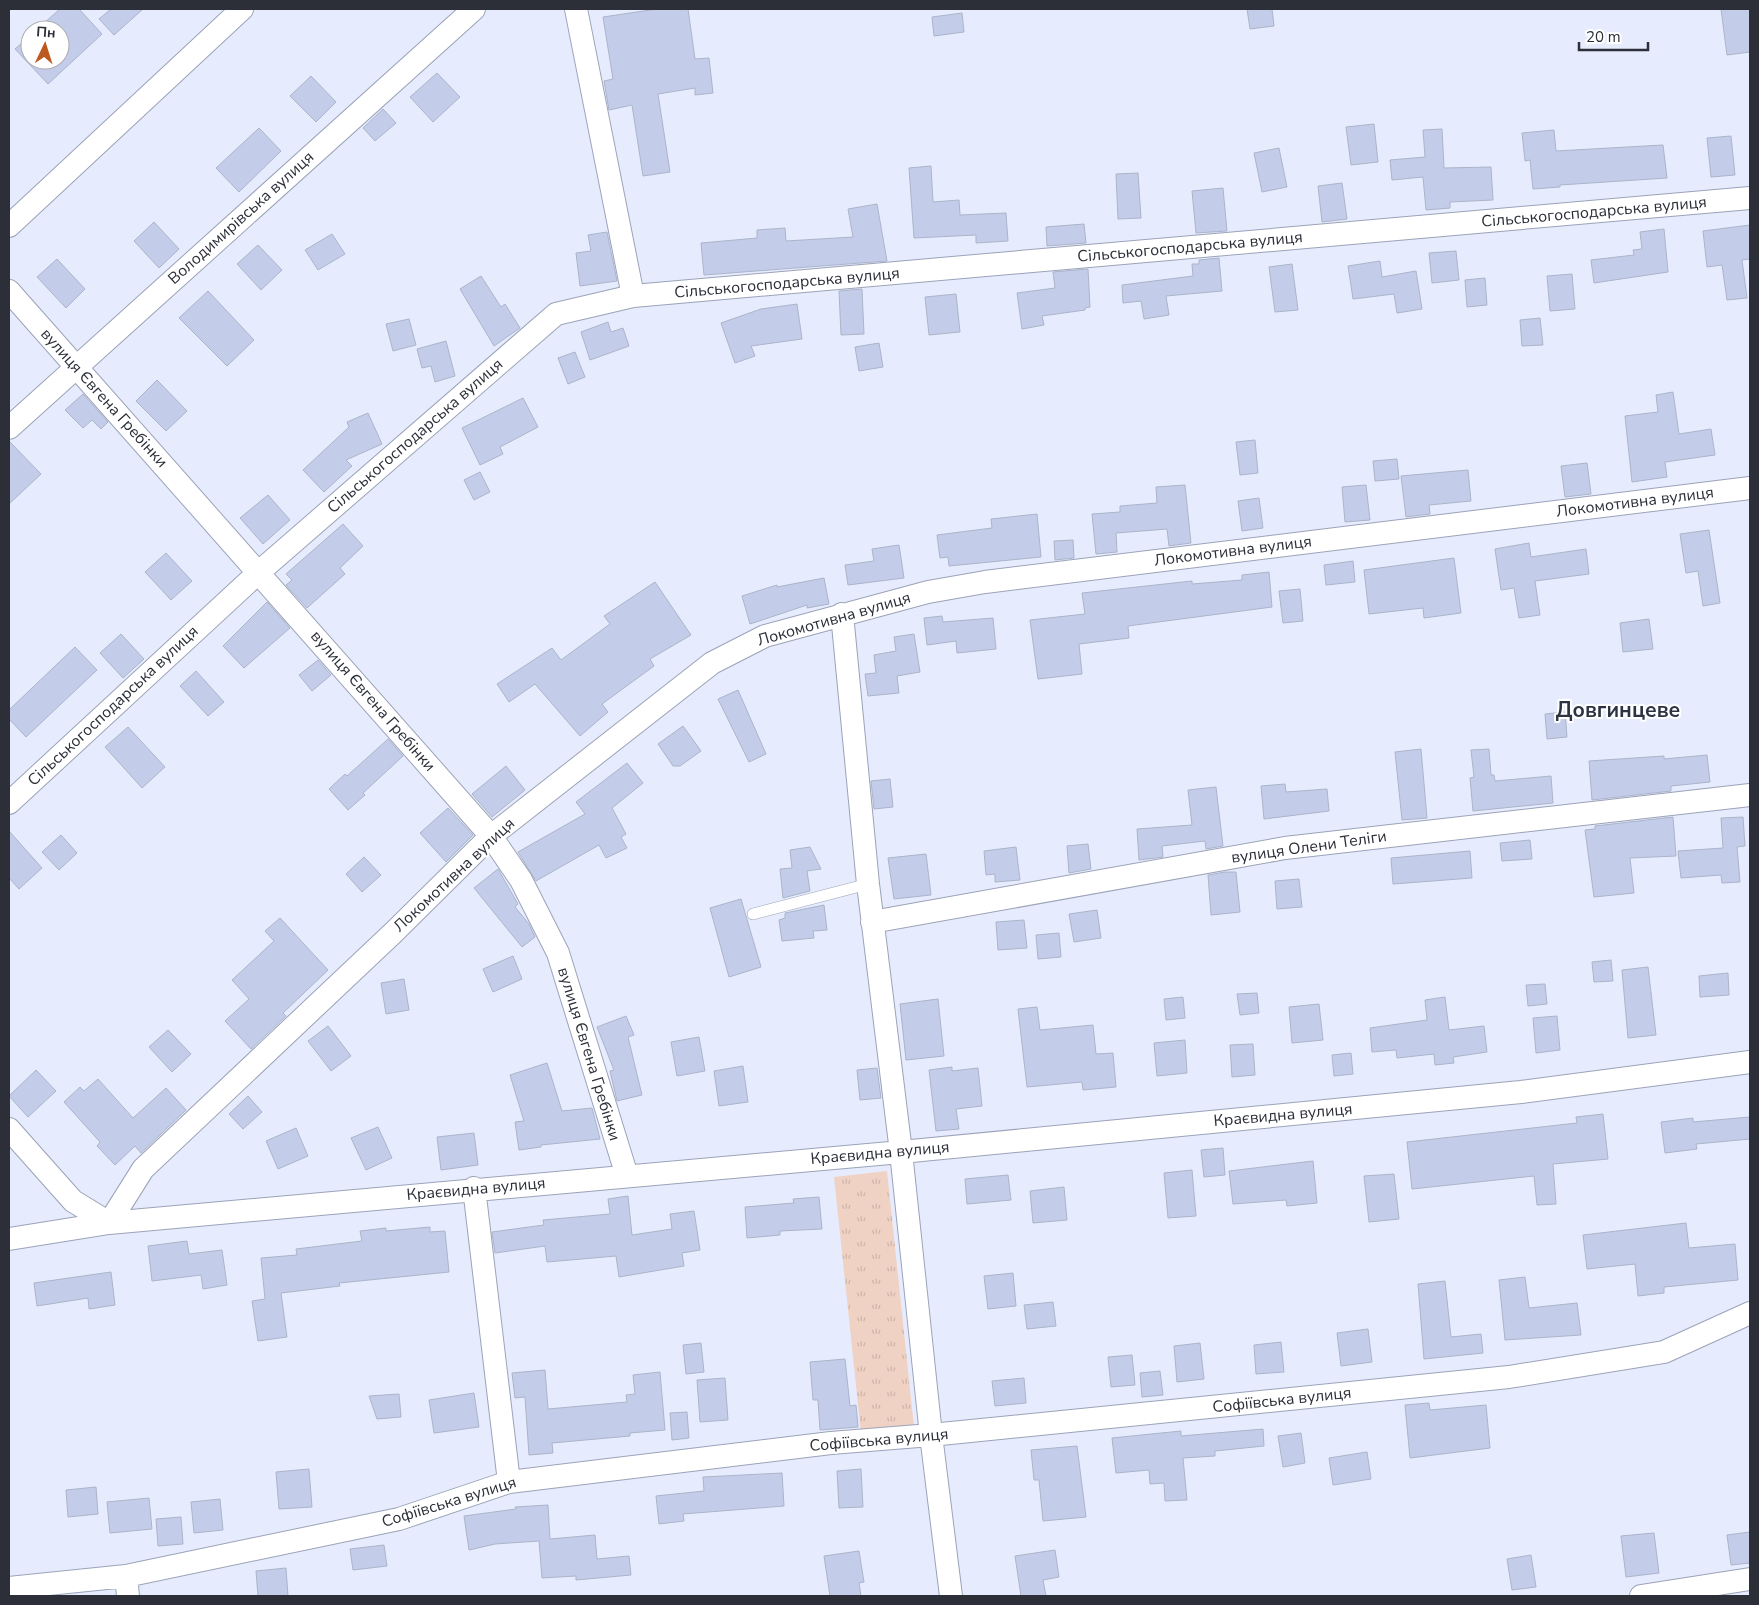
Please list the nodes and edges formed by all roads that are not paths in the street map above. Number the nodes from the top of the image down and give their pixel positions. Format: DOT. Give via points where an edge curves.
graph roads {
  1 [pos="242,9"];
  2 [pos="474,9"];
  3 [pos="576,9"];
  4 [pos="1750,198"];
  5 [pos="9,226"];
  6 [pos="9,291"];
  7 [pos="633,296"];
  8 [pos="76,366"];
  9 [pos="9,428"];
  10 [pos="1750,488"];
  11 [pos="259,572"];
  12 [pos="842,614"];
  13 [pos="1750,795"];
  14 [pos="9,803"];
  15 [pos="491,836"];
  16 [pos="868,884"];
  17 [pos="753,914"];
  18 [pos="872,922"];
  19 [pos="1750,1062"];
  20 [pos="9,1129"];
  21 [pos="901,1152"];
  22 [pos="627,1176"];
  23 [pos="474,1188"];
  24 [pos="109,1222"];
  25 [pos="9,1239"];
  26 [pos="1750,1313"];
  27 [pos="931,1435"];
  28 [pos="509,1482"];
  29 [pos="1750,1579"];
  30 [pos="127,1586"];
  31 [pos="9,1588"];
  32 [pos="951,1596"];
  33 [pos="1640,1596"];
  1 -- 5 [label="street"];
  2 -- 8 [label="street, Володимирівська вулиця"];
  3 -- 7 [label="street"];
  4 -- 7 [label="street, Сільськогосподарська вулиця"];
  6 -- 8 [label="street, вулиця Євгена Гребінки"];
  7 -- 11 [label="street, Сільськогосподарська вулиця" via="556,314"];
  8 -- 9 [label="street, Володимирівська вулиця"];
  8 -- 11 [label="street, вулиця Євгена Гребінки"];
  10 -- 12 [label="street, Локомотивна вулиця" via="985,582 928,592"];
  11 -- 14 [label="street, Сільськогосподарська вулиця"];
  11 -- 15 [label="street, вулиця Євгена Гребінки"];
  12 -- 15 [label="street, Локомотивна вулиця" via="764,636 712,663"];
  12 -- 16 [label="street"];
  13 -- 18 [label="street, вулиця Олени Теліги" via="1285,848"];
  15 -- 22 [label="street, вулиця Євгена Гребінки" via="521,880 558,953"];
  15 -- 24 [label="street, Локомотивна вулиця" via="143,1169"];
  16 -- 17 [label="lane"];
  16 -- 18 [label="street"];
  18 -- 21 [label="street"];
  19 -- 21 [label="street, Краєвидна вулиця" via="1521,1092"];
  20 -- 24 [label="street" via="73,1201"];
  21 -- 22 [label="street, Краєвидна вулиця"];
  21 -- 27 [label="street"];
  22 -- 23 [label="street, Краєвидна вулиця"];
  23 -- 24 [label="street, Краєвидна вулиця"];
  23 -- 28 [label="street"];
  24 -- 25 [label="street, Краєвидна вулиця"];
  26 -- 27 [label="street, Софіївська вулиця" via="1664,1352 1509,1377"];
  27 -- 28 [label="street, Софіївська вулиця" via="830,1443"];
  27 -- 32 [label="street"];
  28 -- 30 [label="street, Софіївська вулиця" via="398,1519"];
  29 -- 33 [label="street"];
  30 -- 31 [label="street, Софіївська вулиця"];
}
